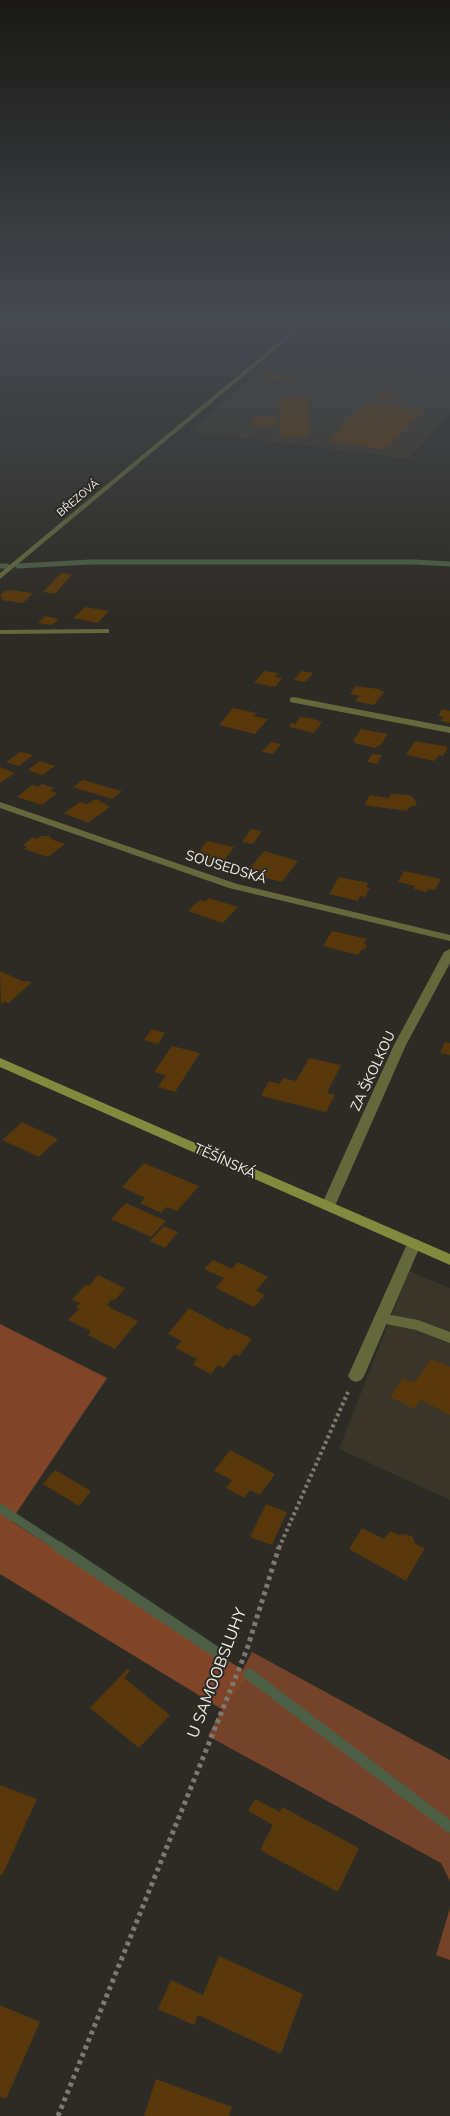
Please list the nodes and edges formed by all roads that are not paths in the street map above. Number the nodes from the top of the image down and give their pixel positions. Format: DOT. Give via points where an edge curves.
graph roads {
  1 [pos="190,419"];
  2 [pos="0,577"];
  3 [pos="106,631"];
  4 [pos="0,632"];
  5 [pos="293,700"];
  6 [pos="450,730"];
  7 [pos="0,804"];
  8 [pos="450,938"];
  9 [pos="450,952"];
  10 [pos="0,1062"];
  11 [pos="328,1206"];
  12 [pos="414,1244"];
  13 [pos="450,1260"];
  14 [pos="381,1318"];
  15 [pos="450,1338"];
  16 [pos="356,1376"];
  1 -- 2 [label="street, BŘEZOVÁ"];
  3 -- 4 [label="lane"];
  5 -- 6 [label="street"];
  7 -- 8 [label="street, SOUSEDSKÁ" via="233,886"];
  9 -- 11 [label="street, ZA ŠKOLKOU" via="400,1045"];
  10 -- 11 [label="main road, TĚŠÍNSKÁ"];
  11 -- 12 [label="main road, TĚŠÍNSKÁ"];
  12 -- 13 [label="main road, TĚŠÍNSKÁ"];
  12 -- 14 [label="street"];
  14 -- 15 [label="lane" via="418,1324"];
  14 -- 16 [label="street"];
}
